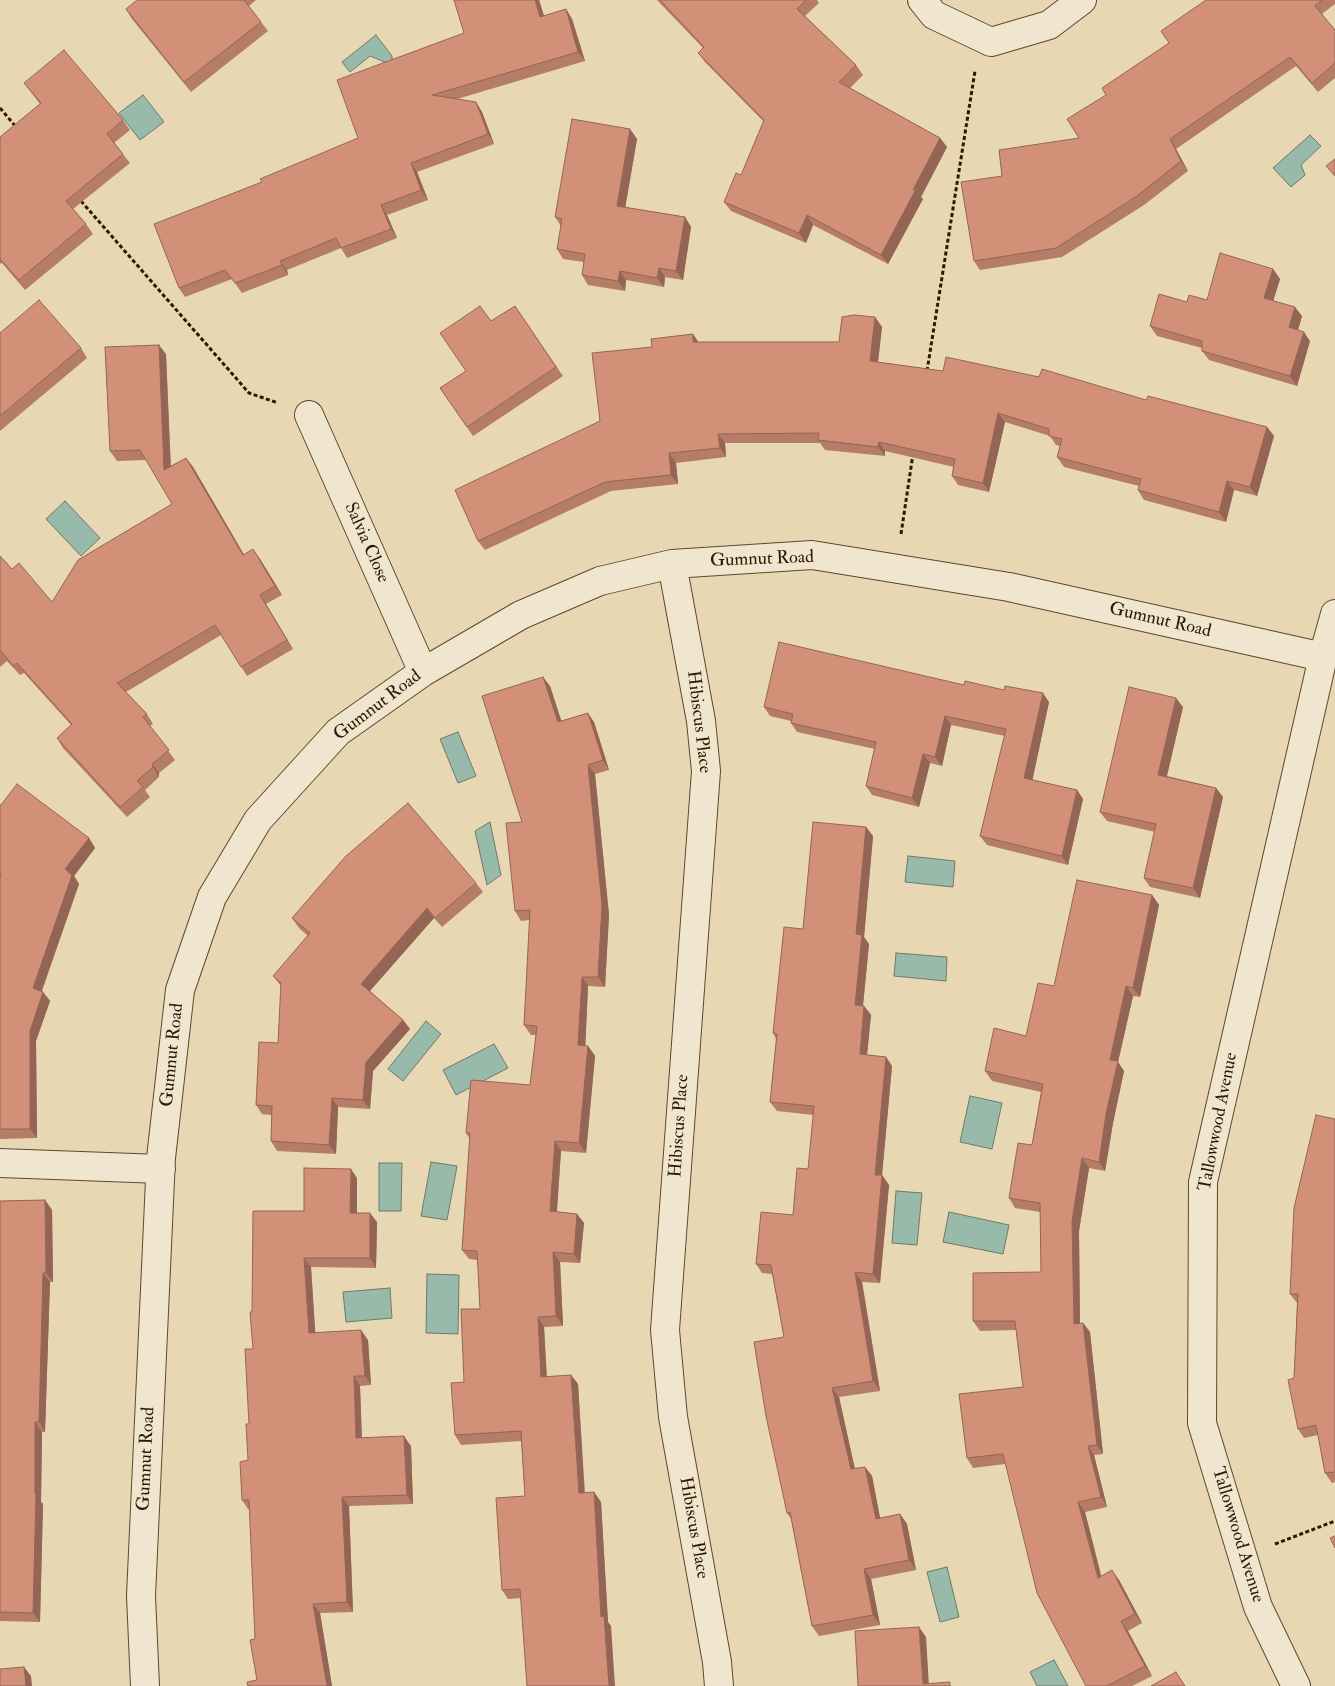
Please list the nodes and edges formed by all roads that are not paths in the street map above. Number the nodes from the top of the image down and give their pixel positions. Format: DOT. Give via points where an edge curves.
graph roads {
  1 [pos="922,0"];
  2 [pos="1082,0"];
  3 [pos="309,415"];
  4 [pos="672,564"];
  5 [pos="1335,614"];
  6 [pos="1323,657"];
  7 [pos="423,672"];
  8 [pos="0,1163"];
  9 [pos="161,1169"];
  10 [pos="145,1686"];
  11 [pos="719,1686"];
  12 [pos="1296,1686"];
  1 -- 2 [label="street" via="934,15 991,42 1049,26"];
  3 -- 7 [label="street, Salvia Close"];
  4 -- 6 [label="street, Gumnut Road" via="812,555 1008,587"];
  4 -- 7 [label="street, Gumnut Road" via="600,581 521,615"];
  4 -- 11 [label="street, Hibiscus Place" via="701,721 706,771 665,1330 672,1417"];
  5 -- 6 [label="street, Tallowwood Avenue"];
  6 -- 12 [label="street, Tallowwood Avenue" via="1203,1182 1202,1423 1258,1607"];
  7 -- 9 [label="street, Gumnut Road" via="338,732 258,820 212,897 180,990"];
  8 -- 9 [label="street"];
  9 -- 10 [label="street, Gumnut Road" via="141,1596"];
}
